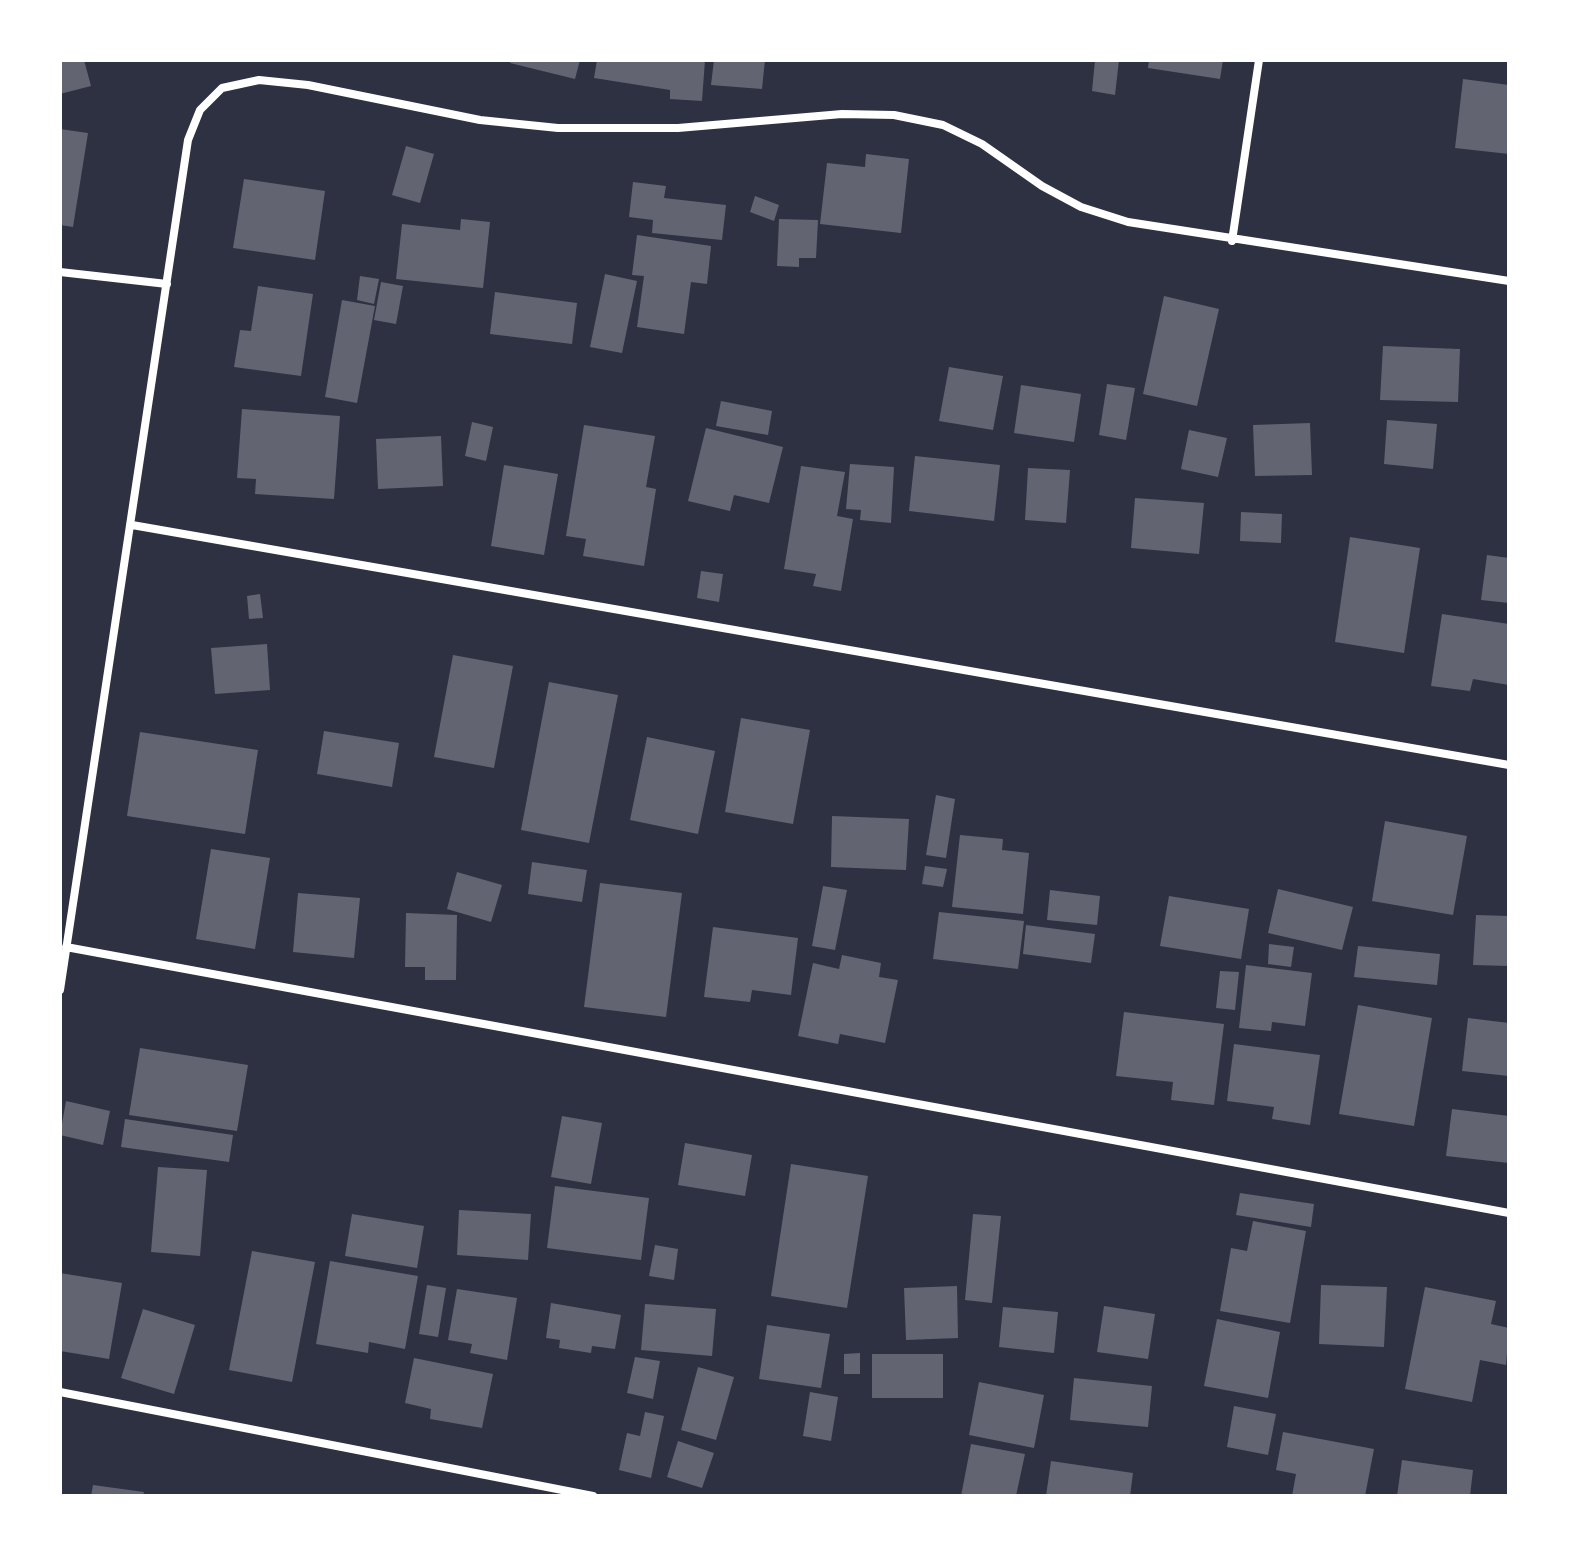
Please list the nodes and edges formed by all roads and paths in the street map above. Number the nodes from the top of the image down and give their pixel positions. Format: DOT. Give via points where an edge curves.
graph roads {
  1 [pos="1259,60"];
  2 [pos="1232,241"];
  3 [pos="60,272"];
  4 [pos="1509,281"];
  5 [pos="167,284"];
  6 [pos="132,525"];
  7 [pos="1509,765"];
  8 [pos="66,947"];
  9 [pos="60,990"];
  10 [pos="1509,1213"];
  11 [pos="60,1392"];
  12 [pos="593,1496"];
  1 -- 2 [label="street"];
  2 -- 4 [label="street"];
  2 -- 5 [label="street" via="1128,222 1081,207 982,144 943,125 894,115 842,114 678,128 558,128 480,120 259,80 222,88 200,110 188,140"];
  3 -- 5 [label="street"];
  5 -- 6 [label="street"];
  6 -- 7 [label="street"];
  6 -- 8 [label="street"];
  8 -- 9 [label="street"];
  8 -- 10 [label="street"];
  11 -- 12 [label="street"];
}
